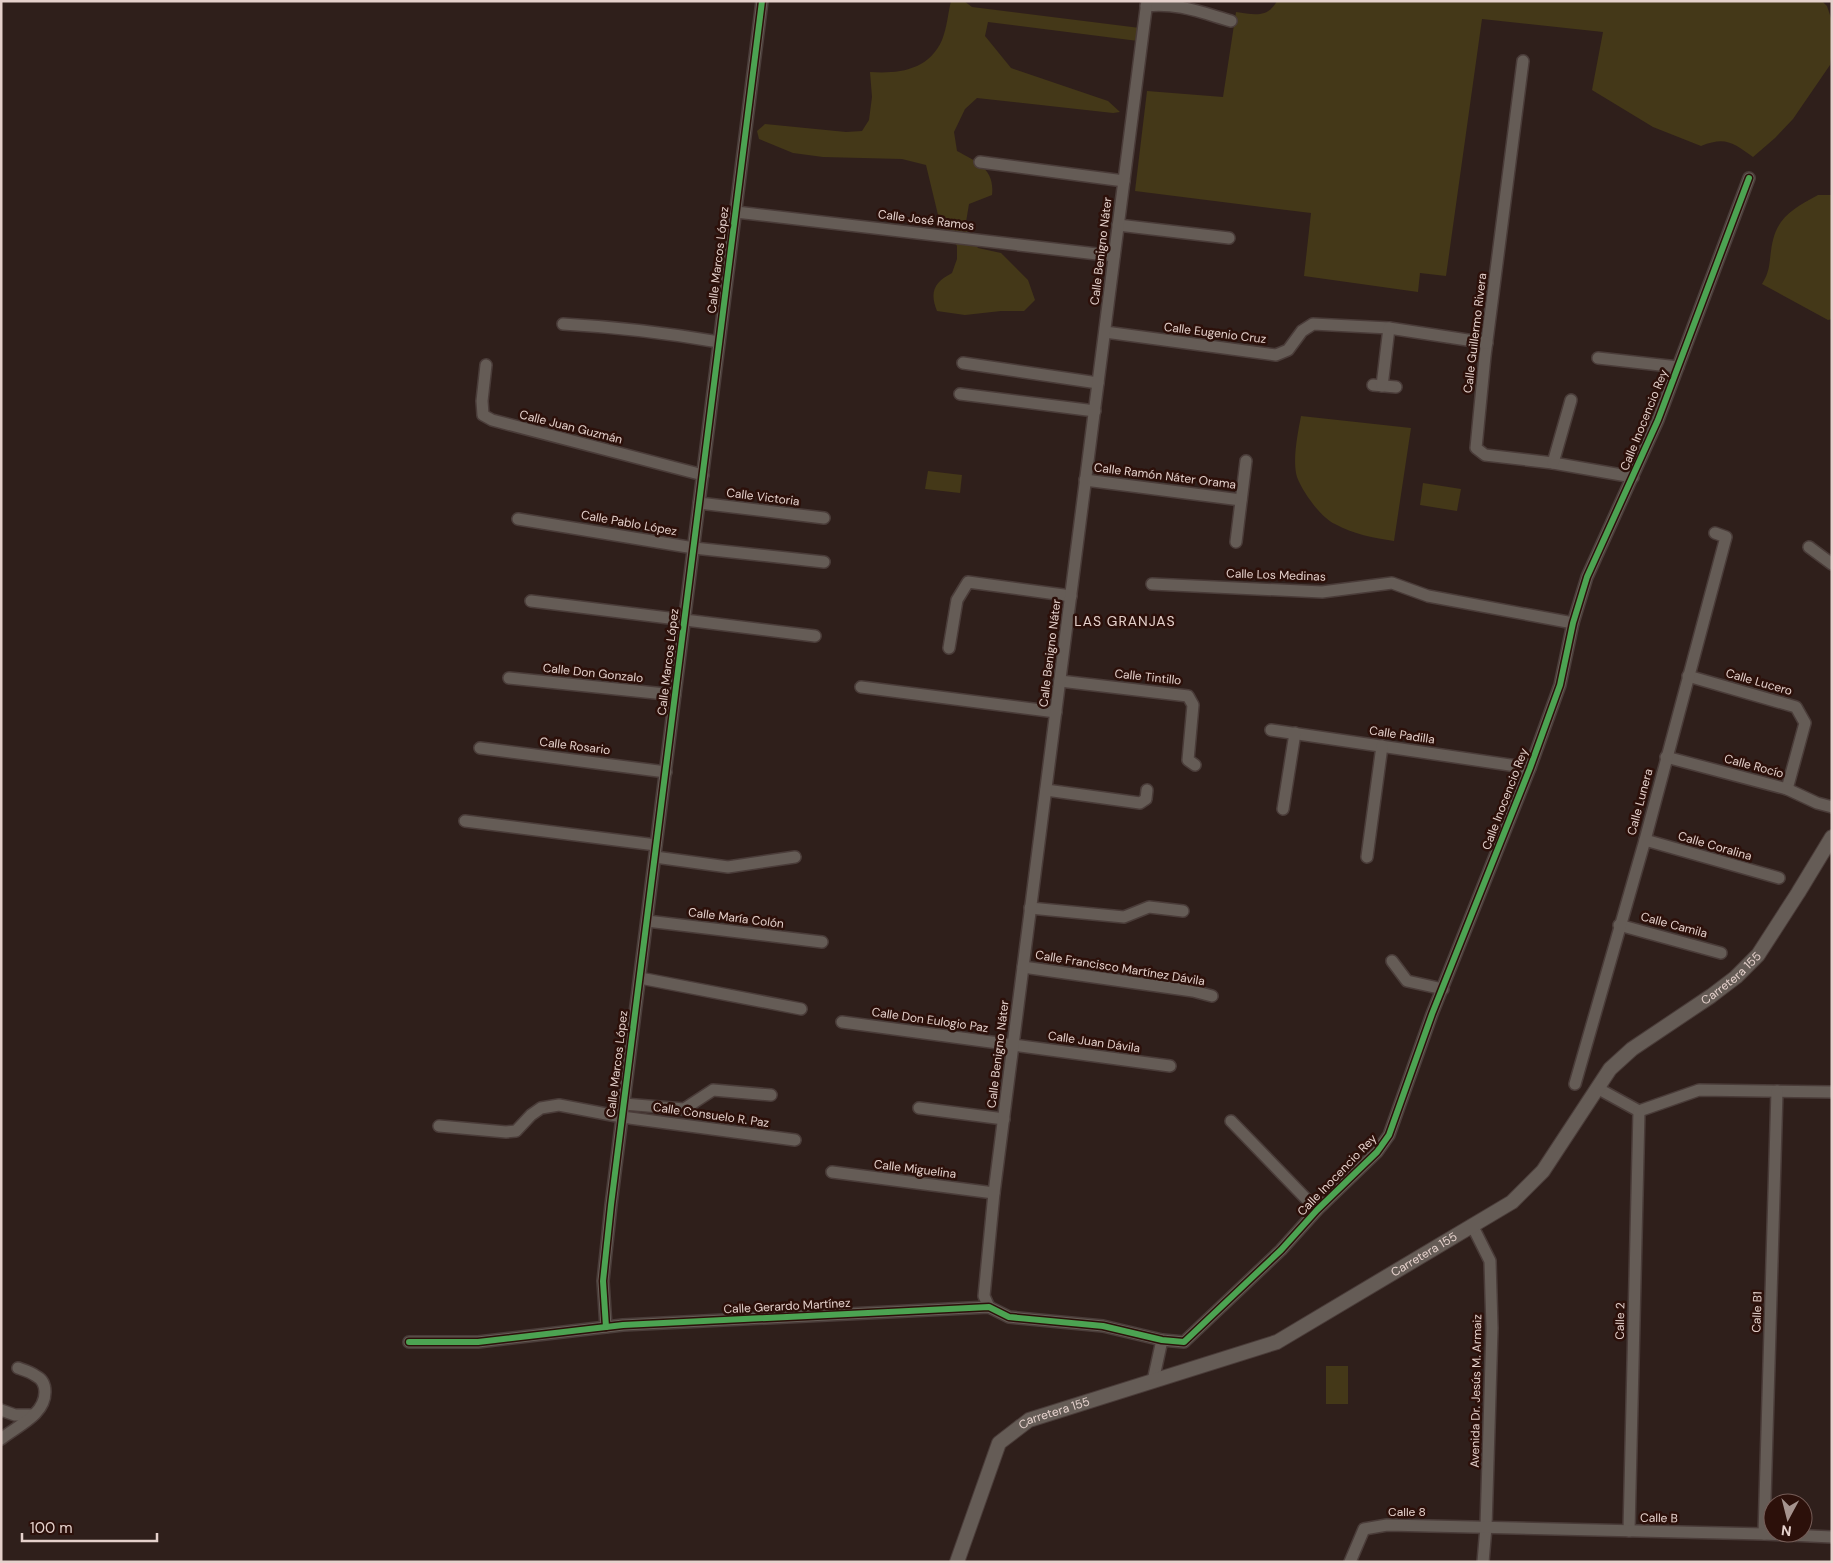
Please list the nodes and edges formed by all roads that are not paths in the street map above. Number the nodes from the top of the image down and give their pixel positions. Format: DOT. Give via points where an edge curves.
graph roads {
  1 [pos="762,1"];
  2 [pos="1146,4"];
  3 [pos="1231,21"];
  4 [pos="1523,61"];
  5 [pos="980,162"];
  6 [pos="1749,178"];
  7 [pos="1124,181"];
  8 [pos="736,212"];
  9 [pos="1118,225"];
  10 [pos="1229,238"];
  11 [pos="1114,256"];
  12 [pos="563,324"];
  13 [pos="1389,328"];
  14 [pos="1105,332"];
  15 [pos="719,342"];
  16 [pos="1486,343"];
  17 [pos="1598,358"];
  18 [pos="962,363"];
  19 [pos="486,365"];
  20 [pos="1678,367"];
  21 [pos="1098,383"];
  22 [pos="1396,387"];
  23 [pos="960,394"];
  24 [pos="1572,400"];
  25 [pos="1095,411"];
  26 [pos="1246,461"];
  27 [pos="1553,463"];
  28 [pos="703,476"];
  29 [pos="1634,477"];
  30 [pos="1085,480"];
  31 [pos="1241,500"];
  32 [pos="699,504"];
  33 [pos="824,518"];
  34 [pos="518,519"];
  35 [pos="1715,534"];
  36 [pos="1236,542"];
  37 [pos="1809,547"];
  38 [pos="694,548"];
  39 [pos="824,562"];
  40 [pos="1832,564"];
  41 [pos="1152,584"];
  42 [pos="1071,596"];
  43 [pos="530,601"];
  44 [pos="684,620"];
  45 [pos="1573,623"];
  46 [pos="815,636"];
  47 [pos="949,648"];
  48 [pos="1688,676"];
  49 [pos="509,678"];
  50 [pos="1060,681"];
  51 [pos="861,687"];
  52 [pos="675,695"];
  53 [pos="1056,712"];
  54 [pos="1271,730"];
  55 [pos="1295,733"];
  56 [pos="1382,746"];
  57 [pos="480,748"];
  58 [pos="1666,757"];
  59 [pos="1196,765"];
  60 [pos="1530,768"];
  61 [pos="666,772"];
  62 [pos="1787,789"];
  63 [pos="1046,790"];
  64 [pos="1147,790"];
  65 [pos="1832,807"];
  66 [pos="1283,809"];
  67 [pos="465,821"];
  68 [pos="1832,837"];
  69 [pos="1645,840"];
  70 [pos="656,845"];
  71 [pos="655,857"];
  72 [pos="795,857"];
  73 [pos="1368,857"];
  74 [pos="1779,878"];
  75 [pos="1030,908"];
  76 [pos="1183,911"];
  77 [pos="647,920"];
  78 [pos="1619,925"];
  79 [pos="822,942"];
  80 [pos="1721,953"];
  81 [pos="1392,961"];
  82 [pos="1023,967"];
  83 [pos="640,978"];
  84 [pos="1443,989"];
  85 [pos="1212,996"];
  86 [pos="801,1009"];
  87 [pos="842,1022"];
  88 [pos="1014,1045"];
  89 [pos="1170,1066"];
  90 [pos="1575,1084"];
  91 [pos="1597,1088"];
  92 [pos="1777,1091"];
  93 [pos="1832,1092"];
  94 [pos="770,1095"];
  95 [pos="624,1104"];
  96 [pos="919,1108"];
  97 [pos="1638,1111"];
  98 [pos="622,1117"];
  99 [pos="1004,1118"];
  100 [pos="1230,1121"];
  101 [pos="439,1126"];
  102 [pos="795,1140"];
  103 [pos="832,1172"];
  104 [pos="994,1193"];
  105 [pos="1317,1210"];
  106 [pos="1472,1225"];
  107 [pos="989,1307"];
  108 [pos="606,1327"];
  109 [pos="1162,1340"];
  110 [pos="409,1342"];
  111 [pos="18,1368"];
  112 [pos="1153,1381"];
  113 [pos="1,1410"];
  114 [pos="34,1414"];
  115 [pos="3,1432"];
  116 [pos="1765,1493"];
  117 [pos="1486,1527"];
  118 [pos="1629,1531"];
  119 [pos="1763,1534"];
  120 [pos="1813,1537"];
  121 [pos="1832,1538"];
  122 [pos="957,1562"];
  123 [pos="1350,1562"];
  124 [pos="1483,1562"];
  1 -- 8 [label="street, Calle Marcos López"];
  2 -- 3 [label="street" via="1174,5"];
  2 -- 7 [label="street, Calle Benigno Náter"];
  4 -- 16 [label="street, Calle Guillermo Rivera"];
  5 -- 7 [label="street"];
  6 -- 20 [label="street, Calle Inocencio Rey"];
  7 -- 9 [label="street, Calle Benigno Náter"];
  8 -- 11 [label="street, Calle José Ramos"];
  8 -- 15 [label="street, Calle Marcos López"];
  9 -- 10 [label="street"];
  9 -- 11 [label="street, Calle Benigno Náter"];
  11 -- 14 [label="street, Calle Benigno Náter"];
  12 -- 15 [label="street" via="610,326"];
  13 -- 14 [label="street, Calle Eugenio Cruz" via="1313,324 1302,330 1288,350 1276,355"];
  13 -- 16 [label="street, Calle Eugenio Cruz"];
  13 -- 22 [label="street" via="1377,385"];
  14 -- 21 [label="street, Calle Benigno Náter"];
  15 -- 28 [label="street, Calle Marcos López"];
  16 -- 27 [label="street, Calle Guillermo Rivera" via="1476,448 1485,454"];
  17 -- 20 [label="street"];
  18 -- 21 [label="street"];
  19 -- 28 [label="street, Calle Juan Guzmán" via="482,415 503,424"];
  20 -- 29 [label="street, Calle Inocencio Rey"];
  21 -- 25 [label="street, Calle Benigno Náter"];
  23 -- 25 [label="street"];
  24 -- 27 [label="street"];
  25 -- 30 [label="street, Calle Benigno Náter"];
  26 -- 31 [label="street"];
  27 -- 29 [label="street, Calle Guillermo Rivera"];
  28 -- 32 [label="street, Calle Marcos López"];
  29 -- 45 [label="street, Calle Inocencio Rey" via="1587,577"];
  30 -- 31 [label="street, Calle Ramón Náter Orama"];
  30 -- 42 [label="street, Calle Benigno Náter"];
  31 -- 36 [label="street"];
  32 -- 33 [label="street, Calle Victoria"];
  32 -- 38 [label="street, Calle Marcos López"];
  34 -- 38 [label="street, Calle Pablo López"];
  35 -- 48 [label="street, Calle Lunera" via="1726,537"];
  37 -- 40 [label="street"];
  38 -- 39 [label="street, Calle Pablo López"];
  38 -- 44 [label="street, Calle Marcos López"];
  41 -- 45 [label="street, Calle Los Medinas" via="1322,592 1392,583 1428,596"];
  42 -- 47 [label="street" via="968,582 957,600"];
  42 -- 50 [label="street, Calle Benigno Náter"];
  43 -- 44 [label="street"];
  44 -- 46 [label="street"];
  44 -- 52 [label="street, Calle Marcos López"];
  45 -- 60 [label="street, Calle Inocencio Rey" via="1560,685"];
  48 -- 58 [label="street, Calle Lunera"];
  48 -- 62 [label="street, Calle Lucero" via="1796,707 1805,722"];
  49 -- 52 [label="street, Calle Don Gonzalo"];
  50 -- 53 [label="street, Calle Benigno Náter"];
  50 -- 59 [label="street, Calle Tintillo" via="1188,696 1193,706 1188,760"];
  51 -- 53 [label="street"];
  52 -- 61 [label="street, Calle Marcos López"];
  53 -- 63 [label="street, Calle Benigno Náter"];
  54 -- 55 [label="street, Calle Padilla"];
  55 -- 56 [label="street, Calle Padilla"];
  55 -- 66 [label="street"];
  56 -- 60 [label="street, Calle Padilla"];
  56 -- 73 [label="street"];
  57 -- 61 [label="street, Calle Rosario"];
  58 -- 62 [label="street, Calle Rocío"];
  58 -- 69 [label="street, Calle Lunera"];
  60 -- 84 [label="street, Calle Inocencio Rey"];
  61 -- 70 [label="street, Calle Marcos López"];
  62 -- 65 [label="street, Calle Rocío"];
  63 -- 64 [label="street" via="1140,803 1146,799"];
  63 -- 75 [label="street, Calle Benigno Náter"];
  67 -- 70 [label="street"];
  68 -- 91 [label="street, Carretera 155" via="1752,960 1711,996 1632,1050 1610,1069"];
  69 -- 74 [label="street, Calle Coralina"];
  69 -- 78 [label="street, Calle Lunera"];
  70 -- 71 [label="street, Calle Marcos López"];
  71 -- 72 [label="street" via="728,867"];
  71 -- 77 [label="street, Calle Marcos López"];
  75 -- 76 [label="street" via="1124,917 1148,907"];
  75 -- 82 [label="street, Calle Benigno Náter"];
  77 -- 79 [label="street, Calle María Colón"];
  77 -- 83 [label="street, Calle Marcos López"];
  78 -- 80 [label="street, Calle Camila"];
  78 -- 90 [label="street, Calle Lunera"];
  81 -- 84 [label="street" via="1407,980"];
  82 -- 85 [label="street, Calle Francisco Martínez Dávila"];
  82 -- 88 [label="street, Calle Benigno Náter"];
  83 -- 86 [label="street"];
  83 -- 95 [label="street, Calle Marcos López"];
  84 -- 105 [label="street, Calle Inocencio Rey" via="1389,1135 1377,1152"];
  87 -- 88 [label="street, Calle Don Eulogio Paz"];
  88 -- 89 [label="street, Calle Juan Dávila"];
  88 -- 99 [label="street, Calle Benigno Náter"];
  91 -- 97 [label="street"];
  91 -- 106 [label="street, Carretera 155" via="1530,1186 1512,1202"];
  92 -- 93 [label="street"];
  92 -- 97 [label="street" via="1699,1090"];
  92 -- 116 [label="street, Calle B1"];
  94 -- 95 [label="street" via="713,1090 684,1109"];
  95 -- 98 [label="street, Calle Marcos López"];
  96 -- 99 [label="street"];
  97 -- 118 [label="street, Calle 2"];
  98 -- 101 [label="street, Calle Consuelo R. Paz" via="559,1105 542,1108 516,1131"];
  98 -- 102 [label="street, Calle Consuelo R. Paz"];
  98 -- 108 [label="street, Calle Marcos López" via="603,1281"];
  99 -- 104 [label="street, Calle Benigno Náter"];
  100 -- 105 [label="street"];
  103 -- 104 [label="street, Calle Miguelina"];
  104 -- 107 [label="street, Calle Benigno Náter" via="984,1296"];
  105 -- 109 [label="street, Calle Inocencio Rey" via="1282,1250 1184,1342"];
  106 -- 112 [label="street, Carretera 155" via="1277,1342"];
  106 -- 117 [label="street, Avenida Dr. Jesús M. Armaiz" via="1490,1261 1492,1328"];
  107 -- 108 [label="street, Calle Gerardo Martínez"];
  107 -- 109 [label="street, Calle Gerardo Martínez" via="1009,1317 1103,1326"];
  108 -- 110 [label="street, Calle Gerardo Martínez" via="478,1342"];
  109 -- 112 [label="street"];
  111 -- 114 [label="street" via="38,1376 45,1386 42,1405"];
  112 -- 122 [label="street, Carretera 155" via="1029,1420 999,1443"];
  113 -- 114 [label="street" via="15,1415"];
  114 -- 115 [label="street"];
  117 -- 118 [label="street, Calle B"];
  117 -- 123 [label="street, Calle 8" via="1386,1525 1364,1529"];
  117 -- 124 [label="street, Avenida Dr. Jesús M. Armaiz"];
  118 -- 119 [label="street, Calle B"];
  120 -- 121 [label="street, Calle B"];
}
